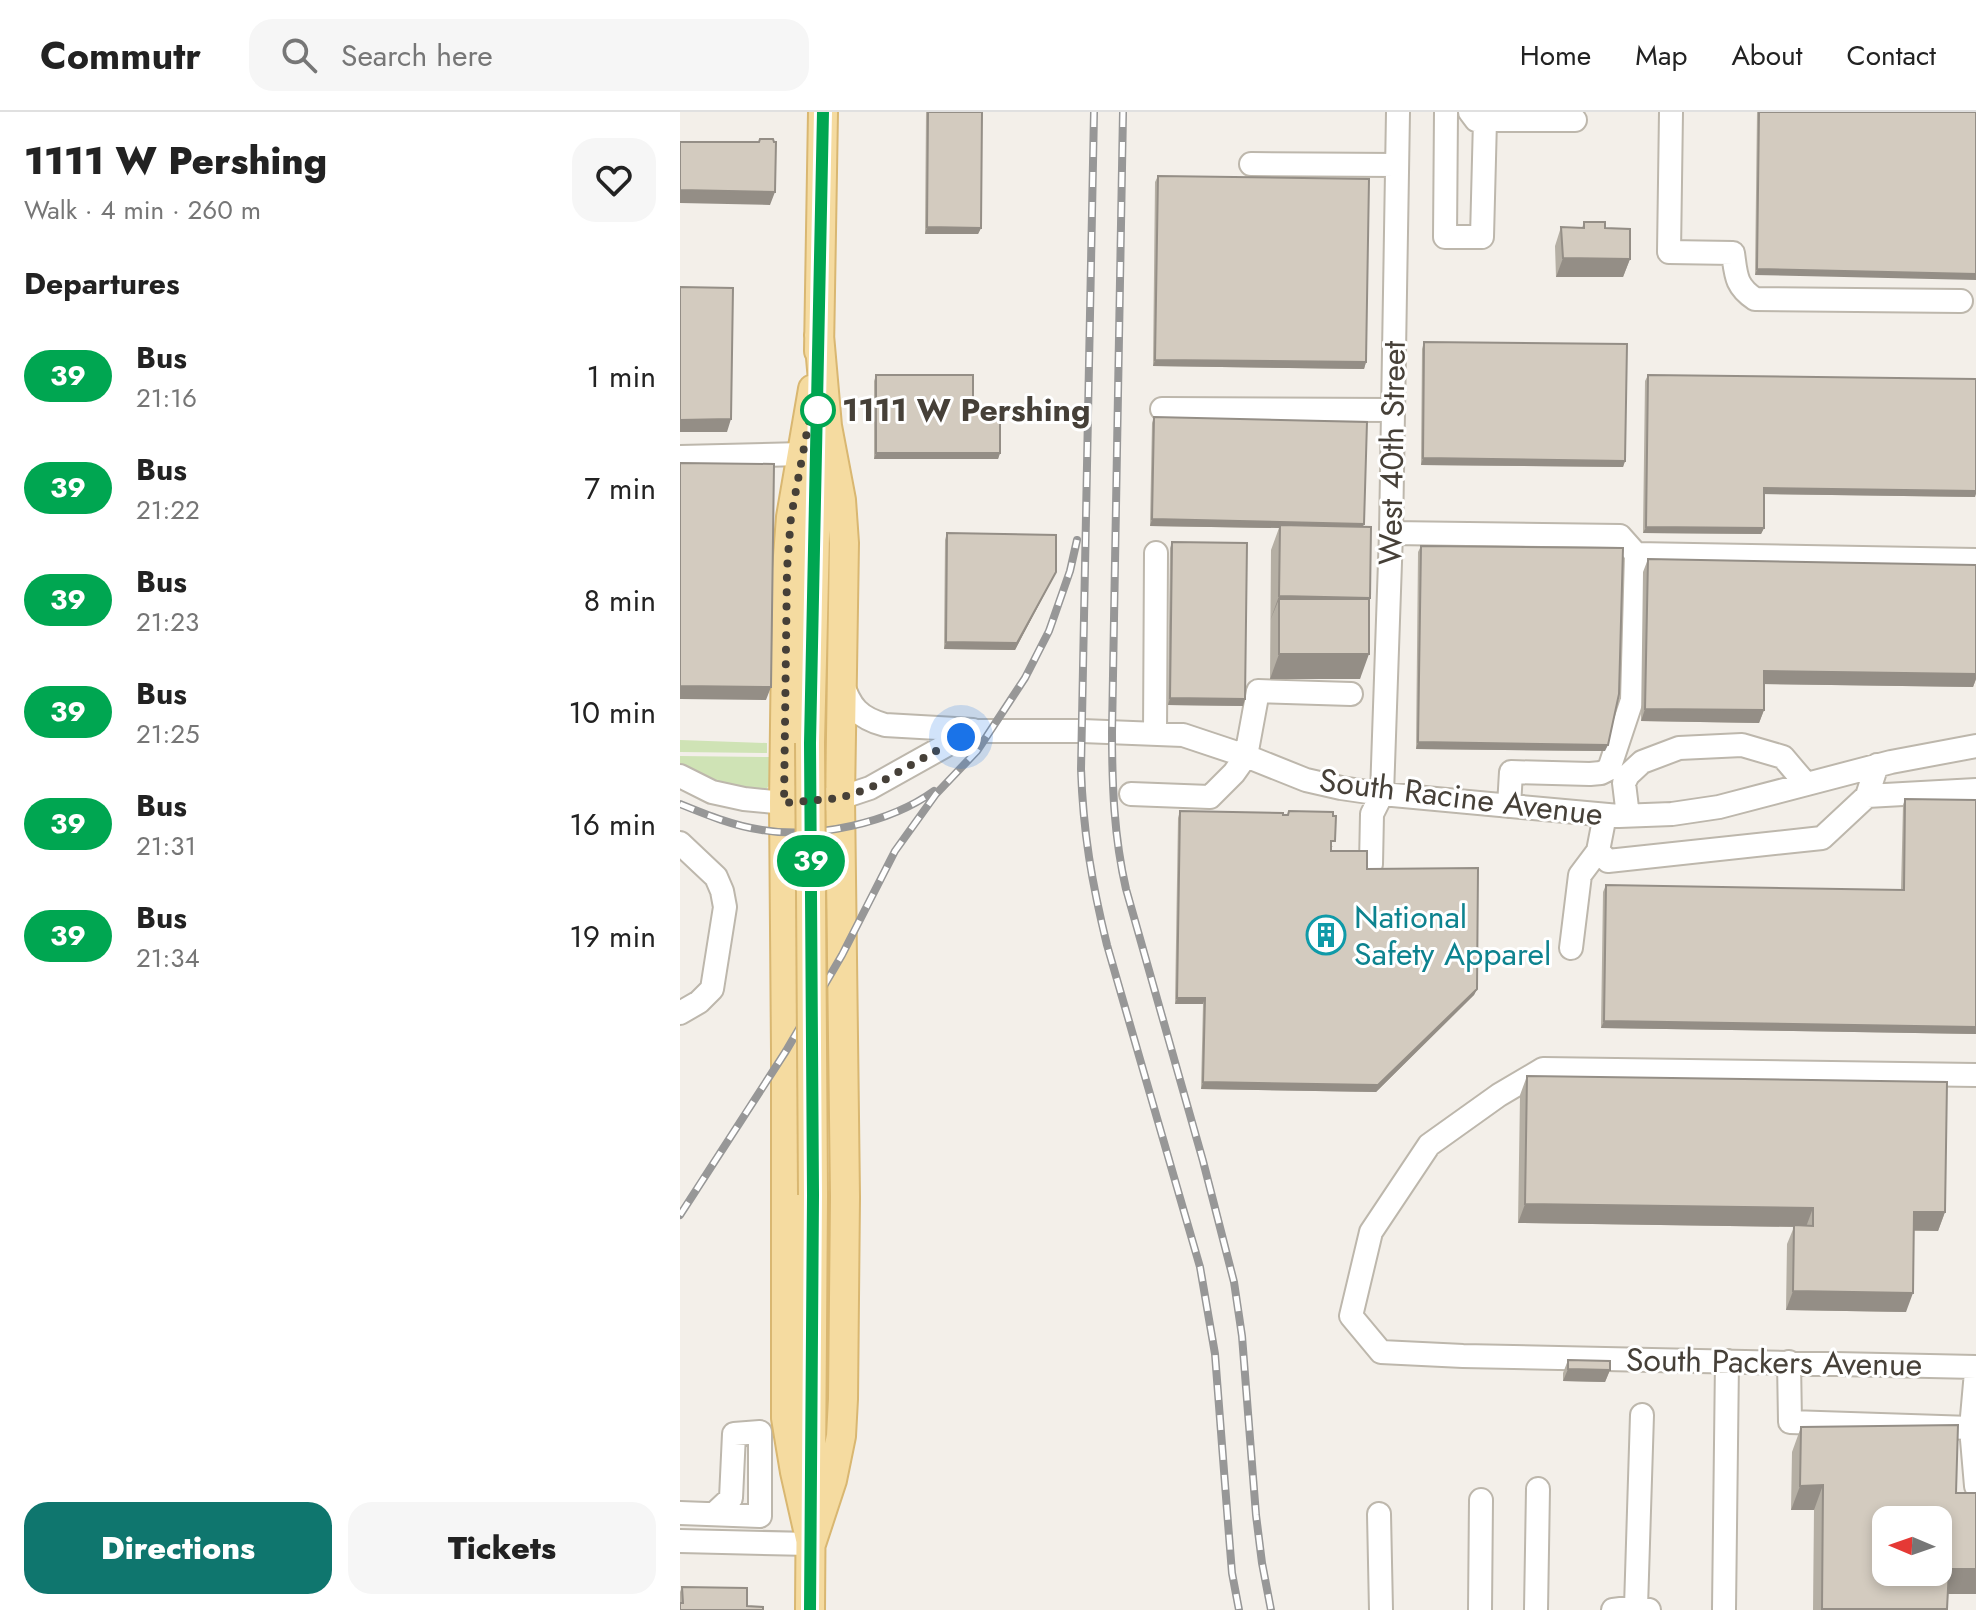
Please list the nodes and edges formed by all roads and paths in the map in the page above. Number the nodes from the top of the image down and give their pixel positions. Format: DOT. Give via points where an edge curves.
graph roads {
  1 [pos="823,112"];
  2 [pos="1398,112"];
  3 [pos="1446,112"];
  4 [pos="1671,112"];
  5 [pos="1478,116"];
  6 [pos="1575,120"];
  7 [pos="1251,164"];
  8 [pos="1397,165"];
  9 [pos="1961,301"];
  10 [pos="819,335"];
  11 [pos="1162,409"];
  12 [pos="1393,410"];
  13 [pos="803,454"];
  14 [pos="680,457"];
  15 [pos="1391,533"];
  16 [pos="1156,553"];
  17 [pos="1636,554"];
  18 [pos="1976,560"];
  19 [pos="842,680"];
  20 [pos="1351,694"];
  21 [pos="979,731"];
  22 [pos="1155,733"];
  23 [pos="1976,746"];
  24 [pos="1246,756"];
  25 [pos="1877,765"];
  26 [pos="1580,773"];
  27 [pos="680,776"];
  28 [pos="1806,784"];
  29 [pos="1976,790"];
  30 [pos="1131,794"];
  31 [pos="1382,794"];
  32 [pos="1867,796"];
  33 [pos="840,798"];
  34 [pos="784,803"];
  35 [pos="1509,806"];
  36 [pos="1573,812"];
  37 [pos="1616,815"];
  38 [pos="680,843"];
  39 [pos="1598,851"];
  40 [pos="1371,864"];
  41 [pos="1571,948"];
  42 [pos="680,1013"];
  43 [pos="1976,1075"];
  44 [pos="1727,1361"];
  45 [pos="1789,1362"];
  46 [pos="1976,1369"];
  47 [pos="1642,1415"];
  48 [pos="1971,1428"];
  49 [pos="1976,1486"];
  50 [pos="1538,1489"];
  51 [pos="1481,1500"];
  52 [pos="680,1513"];
  53 [pos="714,1514"];
  54 [pos="1379,1514"];
  55 [pos="680,1541"];
  56 [pos="811,1544"];
  57 [pos="1633,1609"];
  58 [pos="810,1610"];
  59 [pos="1381,1610"];
  60 [pos="1480,1610"];
  61 [pos="1536,1610"];
  62 [pos="1724,1610"];
  1 -- 10 [label="main road"];
  2 -- 8 [label="street, West 40th Street"];
  3 -- 5 [label="street" via="1445,237 1482,237"];
  4 -- 9 [label="street" via="1669,252 1733,253 1737,279 1755,299"];
  5 -- 6 [label="street"];
  7 -- 8 [label="street"];
  8 -- 12 [label="street, West 40th Street"];
  10 -- 13 [label="main road"];
  10 -- 19 [label="main road" via="844,543"];
  10 -- 56 [label="main road, bridge" via="810,743"];
  11 -- 12 [label="street"];
  12 -- 15 [label="street, West 40th Street"];
  13 -- 14 [label="street"];
  13 -- 34 [label="main road" via="787,569"];
  15 -- 17 [label="street" via="1620,536"];
  15 -- 31 [label="street, West 40th Street"];
  16 -- 22 [label="street"];
  17 -- 18 [label="street"];
  17 -- 26 [label="street" via="1632,700 1609,769"];
  19 -- 21 [label="street" via="848,700 872,721"];
  19 -- 33 [label="main road"];
  20 -- 24 [label="street" via="1258,691"];
  21 -- 22 [label="street, South Racine Avenue"];
  21 -- 33 [label="street, South Racine Avenue" via="870,788"];
  22 -- 24 [label="street, South Racine Avenue" via="1183,735"];
  23 -- 25 [label="street, South Racine Avenue"];
  24 -- 30 [label="street" via="1210,797"];
  24 -- 31 [label="street, South Racine Avenue" via="1306,780"];
  25 -- 28 [label="street, South Racine Avenue"];
  25 -- 32 [label="street"];
  26 -- 35 [label="street" via="1511,772"];
  26 -- 36 [label="street"];
  27 -- 34 [label="street, South Racine Avenue" via="712,792"];
  28 -- 37 [label="street, South Racine Avenue" via="1719,807"];
  28 -- 37 [label="street" via="1783,757 1742,745 1679,748 1642,762 1628,775"];
  29 -- 32 [label="street"];
  31 -- 35 [label="street, South Racine Avenue"];
  31 -- 40 [label="street, West 40th Street" via="1372,814"];
  32 -- 39 [label="street" via="1822,838 1608,861"];
  33 -- 34 [label="street, South Racine Avenue"];
  33 -- 56 [label="main road" via="843,1399 832,1480"];
  34 -- 56 [label="main road" via="786,1418"];
  35 -- 36 [label="street, South Racine Avenue"];
  36 -- 37 [label="street, South Racine Avenue"];
  37 -- 39 [label="street"];
  38 -- 42 [label="street" via="716,877 725,907 712,989"];
  39 -- 41 [label="street" via="1580,875"];
  43 -- 44 [label="street, South Packers Avenue" via="1543,1069 1429,1145 1371,1232 1351,1316 1381,1352"];
  44 -- 45 [label="street, South Packers Avenue"];
  44 -- 62 [label="street"];
  45 -- 46 [label="street, South Packers Avenue"];
  45 -- 48 [label="street" via="1790,1422"];
  46 -- 48 [label="street"];
  47 -- 57 [label="street"];
  48 -- 49 [label="street"];
  50 -- 61 [label="street"];
  51 -- 60 [label="street"];
  52 -- 53 [label="street"];
  54 -- 59 [label="street"];
  55 -- 56 [label="street"];
  56 -- 58 [label="main road"];
}
